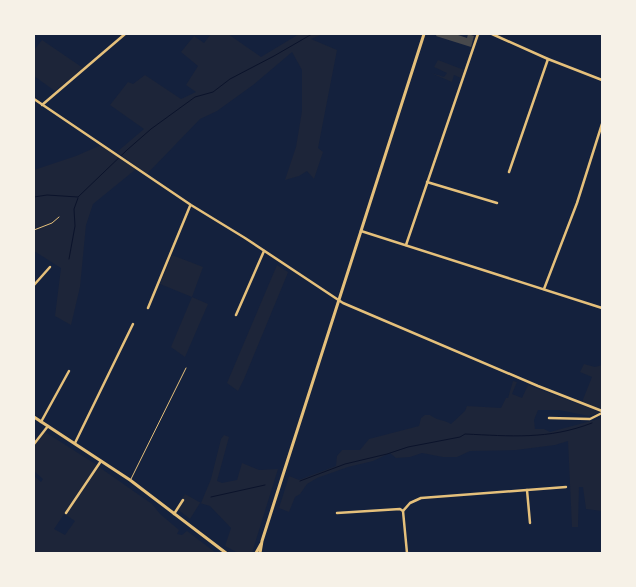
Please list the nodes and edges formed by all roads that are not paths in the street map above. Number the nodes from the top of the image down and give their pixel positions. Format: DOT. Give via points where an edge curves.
graph roads {
  1 [pos="125,34"];
  2 [pos="424,34"];
  3 [pos="478,34"];
  4 [pos="492,34"];
  5 [pos="548,59"];
  6 [pos="602,80"];
  7 [pos="34,99"];
  8 [pos="42,105"];
  9 [pos="602,124"];
  10 [pos="509,172"];
  11 [pos="427,182"];
  12 [pos="497,204"];
  13 [pos="190,205"];
  14 [pos="361,231"];
  15 [pos="406,246"];
  16 [pos="264,251"];
  17 [pos="50,267"];
  18 [pos="34,284"];
  19 [pos="544,289"];
  20 [pos="338,300"];
  21 [pos="148,308"];
  22 [pos="602,308"];
  23 [pos="236,315"];
  24 [pos="133,324"];
  25 [pos="186,368"];
  26 [pos="69,371"];
  27 [pos="602,412"];
  28 [pos="34,417"];
  29 [pos="550,418"];
  30 [pos="42,422"];
  31 [pos="48,426"];
  32 [pos="74,443"];
  33 [pos="34,444"];
  34 [pos="102,460"];
  35 [pos="130,480"];
  36 [pos="566,487"];
  37 [pos="528,490"];
  38 [pos="183,500"];
  39 [pos="403,511"];
  40 [pos="66,513"];
  41 [pos="337,513"];
  42 [pos="174,514"];
  43 [pos="530,523"];
  44 [pos="262,541"];
  45 [pos="226,553"];
  46 [pos="256,553"];
  47 [pos="260,553"];
  48 [pos="407,553"];
  1 -- 8 [label="street"];
  2 -- 14 [label="main road"];
  3 -- 11 [label="street"];
  4 -- 5 [label="street"];
  5 -- 6 [label="street"];
  5 -- 10 [label="street"];
  7 -- 8 [label="street"];
  8 -- 13 [label="street"];
  9 -- 19 [label="street" via="577,203"];
  11 -- 12 [label="street"];
  11 -- 15 [label="street"];
  13 -- 16 [label="street"];
  13 -- 21 [label="street"];
  14 -- 15 [label="street"];
  14 -- 20 [label="main road"];
  15 -- 19 [label="street"];
  16 -- 20 [label="street"];
  16 -- 23 [label="street"];
  17 -- 18 [label="street"];
  19 -- 22 [label="street"];
  20 -- 27 [label="street"];
  20 -- 44 [label="main road"];
  24 -- 32 [label="street"];
  25 -- 35 [label="lane"];
  26 -- 30 [label="street"];
  27 -- 29 [label="street" via="590,419"];
  28 -- 30 [label="main road"];
  30 -- 31 [label="main road"];
  31 -- 32 [label="main road"];
  31 -- 33 [label="street"];
  32 -- 34 [label="main road"];
  34 -- 35 [label="main road"];
  34 -- 40 [label="street"];
  35 -- 42 [label="main road"];
  36 -- 37 [label="street"];
  37 -- 39 [label="street" via="421,498"];
  37 -- 43 [label="street"];
  38 -- 42 [label="street"];
  39 -- 41 [label="street"];
  39 -- 48 [label="street"];
  42 -- 45 [label="main road"];
  44 -- 46 [label="main road"];
  44 -- 47 [label="main road"];
}
